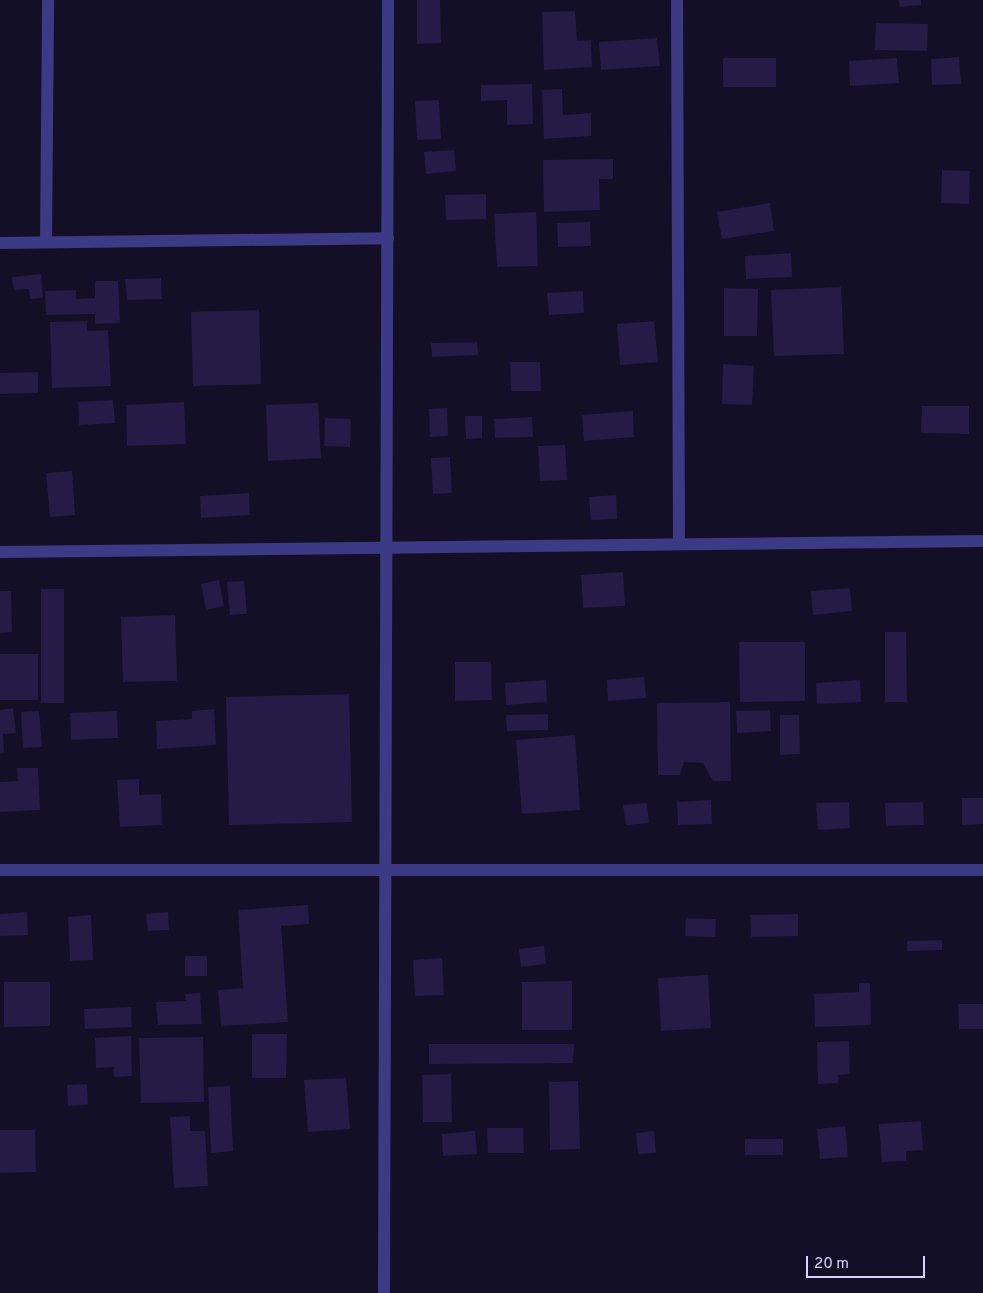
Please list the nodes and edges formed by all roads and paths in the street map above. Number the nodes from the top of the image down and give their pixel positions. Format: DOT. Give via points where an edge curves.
graph roads {
  1 [pos="48,0"];
  2 [pos="388,0"];
  3 [pos="677,0"];
  4 [pos="388,238"];
  5 [pos="46,242"];
  6 [pos="0,243"];
  7 [pos="983,541"];
  8 [pos="679,542"];
  9 [pos="388,548"];
  10 [pos="0,552"];
  11 [pos="0,870"];
  12 [pos="388,870"];
  13 [pos="983,870"];
  14 [pos="384,1293"];
  1 -- 5 [label="street"];
  2 -- 4 [label="street"];
  3 -- 8 [label="street"];
  4 -- 5 [label="street"];
  4 -- 9 [label="street"];
  5 -- 6 [label="street"];
  7 -- 8 [label="street"];
  8 -- 9 [label="street"];
  9 -- 10 [label="street"];
  9 -- 12 [label="street"];
  11 -- 12 [label="street"];
  12 -- 13 [label="street"];
  12 -- 14 [label="street"];
}
